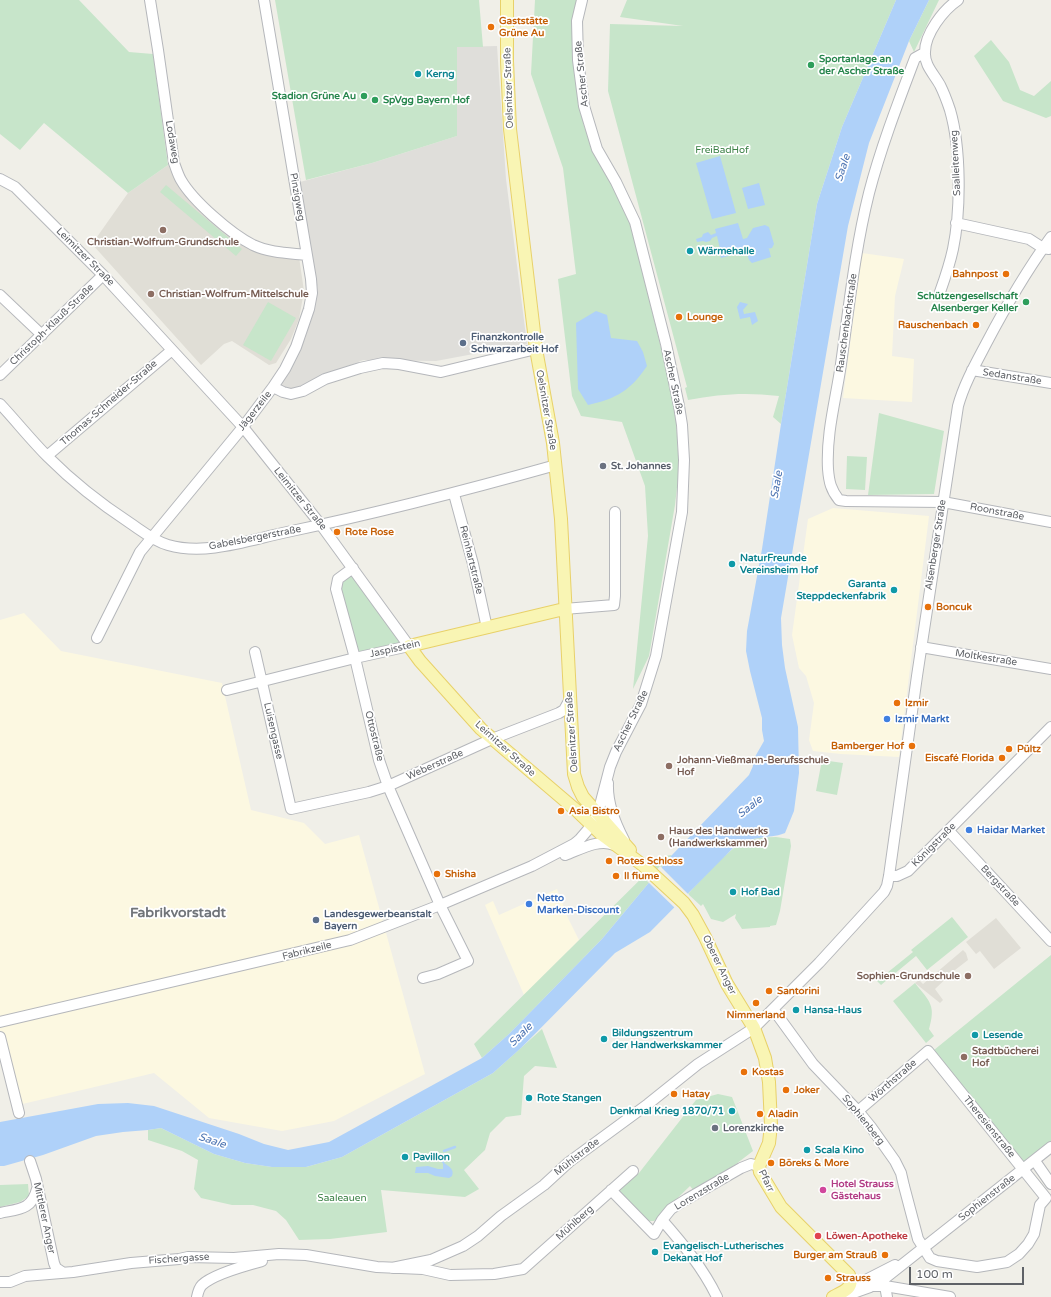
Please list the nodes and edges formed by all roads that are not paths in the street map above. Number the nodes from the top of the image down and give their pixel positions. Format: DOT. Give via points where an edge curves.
graph roads {
  1 [pos="150,0"];
  2 [pos="264,0"];
  3 [pos="507,0"];
  4 [pos="582,0"];
  5 [pos="958,0"];
  6 [pos="924,53"];
  7 [pos="0,179"];
  8 [pos="956,223"];
  9 [pos="1051,237"];
  10 [pos="1047,248"];
  11 [pos="307,255"];
  12 [pos="103,275"];
  13 [pos="940,292"];
  14 [pos="0,295"];
  15 [pos="42,335"];
  16 [pos="536,349"];
  17 [pos="172,350"];
  18 [pos="972,370"];
  19 [pos="0,376"];
  20 [pos="1051,383"];
  21 [pos="273,387"];
  22 [pos="0,404"];
  23 [pos="243,427"];
  24 [pos="47,456"];
  25 [pos="556,465"];
  26 [pos="454,494"];
  27 [pos="943,502"];
  28 [pos="615,512"];
  29 [pos="1051,522"];
  30 [pos="321,525"];
  31 [pos="151,537"];
  32 [pos="353,568"];
  33 [pos="564,609"];
  34 [pos="487,628"];
  35 [pos="97,638"];
  36 [pos="409,646"];
  37 [pos="921,647"];
  38 [pos="255,652"];
  39 [pos="355,658"];
  40 [pos="1051,669"];
  41 [pos="262,682"];
  42 [pos="227,690"];
  43 [pos="569,701"];
  44 [pos="1051,727"];
  45 [pos="492,739"];
  46 [pos="610,767"];
  47 [pos="388,786"];
  48 [pos="292,809"];
  49 [pos="598,813"];
  50 [pos="592,825"];
  51 [pos="949,831"];
  52 [pos="617,846"];
  53 [pos="629,848"];
  54 [pos="532,866"];
  55 [pos="647,869"];
  56 [pos="889,876"];
  57 [pos="440,905"];
  58 [pos="1051,941"];
  59 [pos="423,978"];
  60 [pos="773,1009"];
  61 [pos="0,1022"];
  62 [pos="754,1028"];
  63 [pos="0,1037"];
  64 [pos="928,1051"];
  65 [pos="858,1111"];
  66 [pos="19,1113"];
  67 [pos="1051,1147"];
  68 [pos="1035,1160"];
  69 [pos="30,1161"];
  70 [pos="759,1166"];
  71 [pos="1023,1170"];
  72 [pos="633,1171"];
  73 [pos="1051,1184"];
  74 [pos="37,1188"];
  75 [pos="611,1190"];
  76 [pos="1048,1197"];
  77 [pos="0,1213"];
  78 [pos="662,1220"];
  79 [pos="821,1248"];
  80 [pos="923,1249"];
  81 [pos="295,1254"];
  82 [pos="392,1268"];
  83 [pos="889,1268"];
  84 [pos="62,1272"];
  85 [pos="515,1272"];
  86 [pos="849,1275"];
  87 [pos="0,1282"];
  88 [pos="884,1282"];
  89 [pos="869,1283"];
  90 [pos="846,1294"];
  91 [pos="197,1297"];
  92 [pos="717,1297"];
  93 [pos="833,1297"];
  94 [pos="887,1297"];
  95 [pos="950,1297"];
  1 -- 11 [label="street, Lodaweg" via="174,163 180,180 205,208 253,245 272,251"];
  2 -- 11 [label="street, Pinzigweg"];
  3 -- 16 [label="main road, Oelsnitzer Straße" via="510,129"];
  4 -- 46 [label="street, Ascher Straße" via="577,21 578,60 584,106 597,149 635,222 679,406 684,460 682,512 656,656 641,704 621,740"];
  5 -- 6 [label="street" via="934,26"];
  6 -- 8 [label="street, Saalleitenweg" via="931,72 945,95 954,125 959,186"];
  6 -- 27 [label="street, Rauschenbachstraße" via="915,58 887,131 869,194 858,246 829,430 828,468 831,489 838,500"];
  7 -- 12 [label="street, Leimitzer Straße" via="14,187"];
  8 -- 10 [label="street" via="1029,238"];
  8 -- 13 [label="street, Saalleitenweg" via="953,248"];
  9 -- 10 [label="street, Alsenberger Straße"];
  10 -- 18 [label="street, Alsenberger Straße" via="1021,282"];
  11 -- 21 [label="street, Pinzigweg" via="312,293 309,309 296,347"];
  12 -- 15 [label="street, Christoph-Klauß-Straße"];
  12 -- 17 [label="street, Leimitzer Straße"];
  14 -- 15 [label="street"];
  15 -- 19 [label="street, Christoph-Klauß-Straße"];
  16 -- 21 [label="street, Jägerzeile" via="441,372 383,363 325,379 303,391 291,394"];
  16 -- 25 [label="main road, Oelsnitzer Straße"];
  17 -- 23 [label="street, Leimitzer Straße"];
  17 -- 24 [label="street, Thomas-Schneider-Straße"];
  18 -- 20 [label="street, Sedanstraße"];
  18 -- 27 [label="street, Alsenberger Straße" via="958,406"];
  21 -- 23 [label="street, Jägerzeile"];
  22 -- 24 [label="street, Gabelsbergerstraße"];
  23 -- 30 [label="street, Leimitzer Straße"];
  23 -- 31 [label="street, Jägerzeile"];
  24 -- 31 [label="street, Gabelsbergerstraße" via="74,482"];
  25 -- 26 [label="street, Gabelsbergerstraße"];
  25 -- 33 [label="main road, Oelsnitzer Straße"];
  26 -- 30 [label="street, Gabelsbergerstraße"];
  26 -- 34 [label="street, Reinhartstraße"];
  27 -- 29 [label="street, Roonstraße"];
  27 -- 37 [label="street, Alsenberger Straße"];
  28 -- 33 [label="street" via="614,605"];
  30 -- 31 [label="street, Gabelsbergerstraße" via="215,548 184,548 167,545"];
  30 -- 32 [label="street, Leimitzer Straße"];
  31 -- 35 [label="street, Jägerzeile" via="140,552"];
  32 -- 36 [label="street, Leimitzer Straße"];
  32 -- 39 [label="street, Ottostraße" via="338,579 336,589"];
  33 -- 34 [label="main road, Jaspisstein"];
  33 -- 43 [label="main road, Oelsnitzer Straße"];
  34 -- 36 [label="main road, Jaspisstein"];
  36 -- 39 [label="street, Jaspisstein"];
  36 -- 45 [label="main road, Leimitzer Straße"];
  37 -- 40 [label="street, Moltkestraße"];
  37 -- 56 [label="street, Alsenberger Straße"];
  38 -- 41 [label="street, Luisengasse"];
  39 -- 41 [label="street, Jaspisstein"];
  39 -- 47 [label="street, Ottostraße" via="379,760"];
  41 -- 42 [label="street, Jaspisstein"];
  41 -- 48 [label="street, Luisengasse"];
  43 -- 45 [label="street, Weberstraße" via="559,713"];
  43 -- 49 [label="main road, Oelsnitzer Straße" via="574,774 580,792"];
  44 -- 51 [label="street, Königstraße"];
  45 -- 47 [label="street, Weberstraße"];
  45 -- 50 [label="main road, Leimitzer Straße"];
  46 -- 49 [label="street, Ascher Straße"];
  46 -- 53 [label="street, Ascher Straße" via="610,803"];
  47 -- 48 [label="street, Weberstraße"];
  47 -- 57 [label="street, Ottostraße"];
  49 -- 50 [label="street, Ascher Straße"];
  49 -- 53 [label="main road, Oelsnitzer Straße"];
  50 -- 52 [label="main road, Leimitzer Straße"];
  50 -- 54 [label="street, Fabrikzeile" via="574,844"];
  51 -- 56 [label="street, Königstraße" via="908,871 897,876"];
  51 -- 58 [label="street, Bergstraße"];
  52 -- 54 [label="street" via="606,842 599,843"];
  52 -- 55 [label="main road, Leimitzer Straße"];
  53 -- 55 [label="main road, Oelsnitzer Straße"];
  54 -- 57 [label="street, Fabrikzeile"];
  55 -- 62 [label="main road, Oberer Anger" via="684,903 699,924 727,984"];
  56 -- 60 [label="street" via="884,892"];
  57 -- 59 [label="street, Ottostraße" via="468,961"];
  57 -- 61 [label="street, Fabrikzeile" via="350,940"];
  60 -- 62 [label="street"];
  60 -- 65 [label="street, Sophienberg" via="812,1064"];
  62 -- 70 [label="main road, Pfarr" via="765,1058 770,1099 769,1143"];
  62 -- 82 [label="street, Mühlstraße" via="698,1064 463,1246 431,1260"];
  63 -- 66 [label="street"];
  64 -- 65 [label="street, Wörthstraße"];
  64 -- 71 [label="street, Theresienstraße"];
  65 -- 80 [label="street, Sophienberg" via="901,1173 918,1239"];
  67 -- 68 [label="street, Sophienstraße"];
  68 -- 71 [label="street, Sophienstraße"];
  68 -- 73 [label="street"];
  69 -- 74 [label="street, Mittlerer Anger"];
  70 -- 78 [label="street, Lorenzstraße" via="751,1164 741,1168 672,1209"];
  70 -- 79 [label="main road, Pfarr" via="761,1174 781,1207"];
  71 -- 76 [label="street, Theresienstraße"];
  71 -- 80 [label="street, Sophienstraße"];
  72 -- 75 [label="street, Mühlberg"];
  74 -- 77 [label="street" via="33,1201 26,1206"];
  74 -- 84 [label="street, Mittlerer Anger" via="54,1263"];
  75 -- 78 [label="street, Lorenzstraße" via="654,1234"];
  75 -- 85 [label="street, Mühlberg" via="523,1269"];
  76 -- 80 [label="street" via="1040,1205 1034,1234 1028,1244 1007,1262 977,1267 937,1261 930,1258"];
  78 -- 92 [label="street" via="687,1248"];
  79 -- 86 [label="main road, Pfarr"];
  79 -- 90 [label="main road, Pfarr" via="844,1278"];
  80 -- 83 [label="street, Sophienstraße"];
  80 -- 88 [label="street, Sophienstraße"];
  81 -- 82 [label="street, Fischergasse" via="363,1266"];
  81 -- 84 [label="street, Fischergasse" via="234,1258 188,1257"];
  81 -- 91 [label="street, Fischergasse" via="255,1263 212,1278 201,1286"];
  82 -- 85 [label="street, Fischergasse" via="423,1269 450,1275"];
  83 -- 88 [label="street" via="885,1272"];
  83 -- 89 [label="street, Sophienstraße"];
  84 -- 87 [label="street, Fischergasse"];
  86 -- 89 [label="street"];
  86 -- 90 [label="main road" via="851,1283"];
  88 -- 89 [label="street, Sophienstraße"];
  88 -- 94 [label="street"];
  88 -- 95 [label="street"];
  89 -- 90 [label="street, Sophienstraße"];
  90 -- 93 [label="main road"];
}
